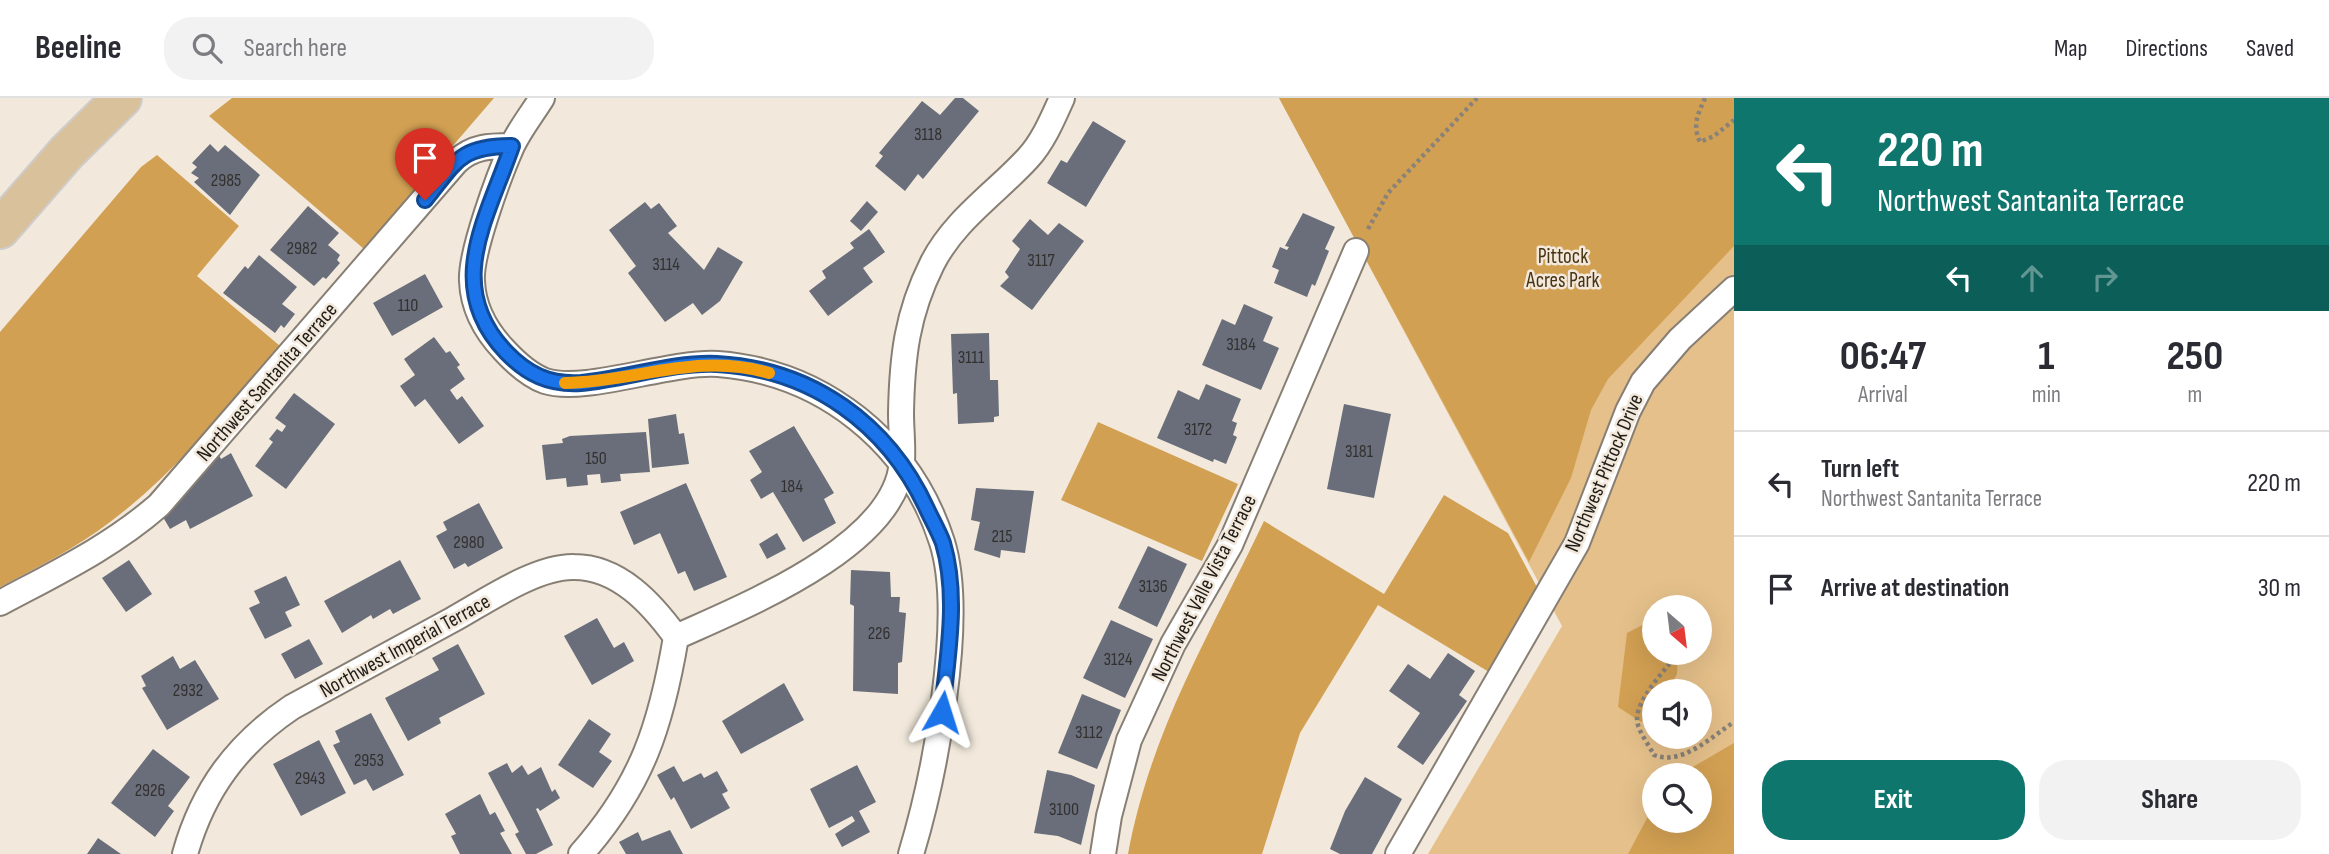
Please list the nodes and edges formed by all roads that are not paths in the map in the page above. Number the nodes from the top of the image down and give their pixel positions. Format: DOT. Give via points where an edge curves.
graph roads {
  1 [pos="122,98"];
  2 [pos="542,98"];
  3 [pos="1062,98"];
  4 [pos="512,146"];
  5 [pos="0,229"];
  6 [pos="1356,251"];
  7 [pos="1734,289"];
  8 [pos="902,463"];
  9 [pos="0,603"];
  10 [pos="676,637"];
  11 [pos="185,854"];
  12 [pos="581,854"];
  13 [pos="911,854"];
  14 [pos="1103,854"];
  15 [pos="1398,854"];
  1 -- 5 [label="main road"];
  2 -- 4 [label="street"];
  3 -- 8 [label="street" via="1030,157 969,213 933,261 905,335"];
  4 -- 8 [label="street" via="475,250 472,279 477,309 490,335 523,368 558,383 679,366 755,369 810,386 835,401 858,417"];
  4 -- 9 [label="street, Northwest Santanita Terrace" via="478,148 456,162 159,505 96,552"];
  6 -- 14 [label="street, Northwest Valle Vista Terrace" via="1230,545 1173,644 1129,740"];
  7 -- 15 [label="street, Northwest Pittock Drive" via="1680,339 1643,382 1577,542"];
  8 -- 10 [label="street" via="884,505 828,561 769,595"];
  8 -- 13 [label="street" via="943,543 950,594 942,712 926,804"];
  10 -- 11 [label="street, Northwest Imperial Terrace" via="636,591 598,570 573,566 524,581 266,725 235,755 208,793"];
  10 -- 12 [label="street" via="656,729 640,767 616,809"];
}
